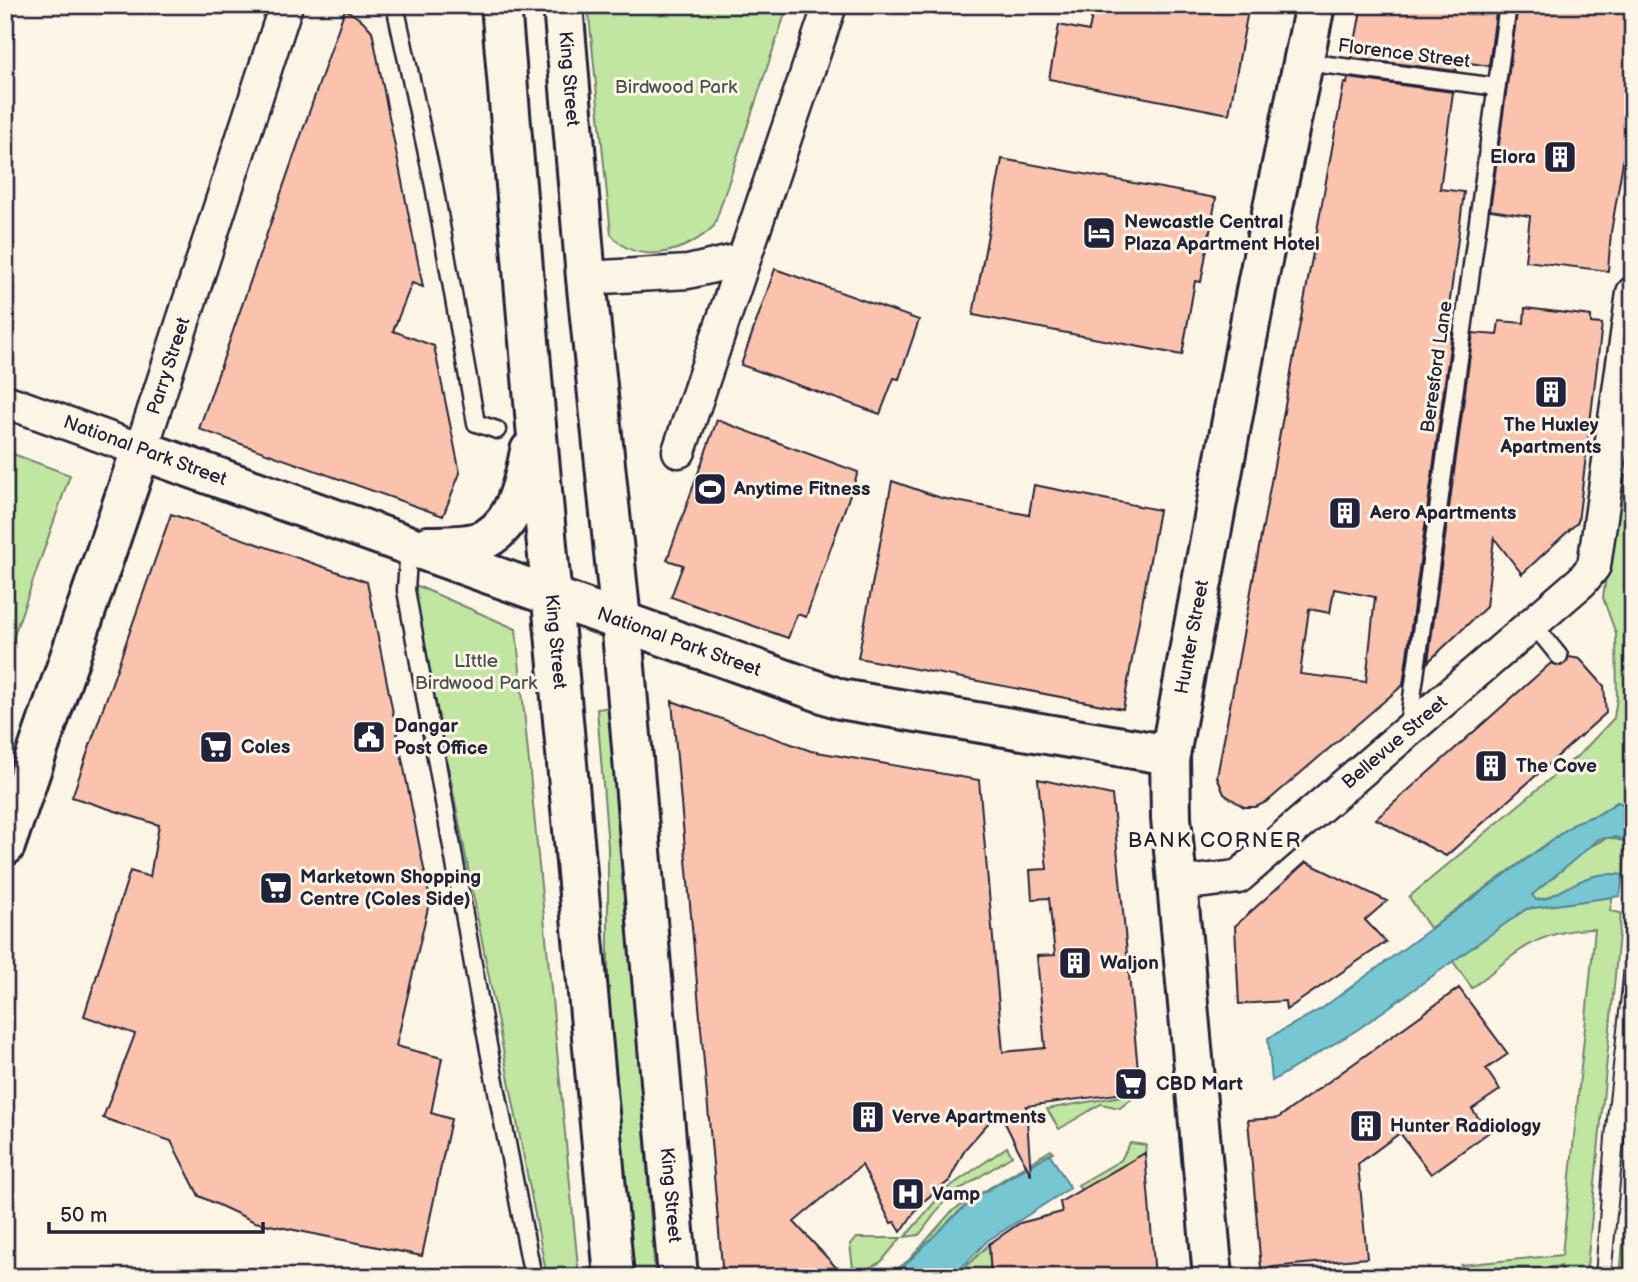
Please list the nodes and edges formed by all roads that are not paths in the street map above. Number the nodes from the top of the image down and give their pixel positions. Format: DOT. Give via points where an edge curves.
graph roads {
  1 [pos="286,5"];
  2 [pos="395,5"];
  3 [pos="502,5"];
  4 [pos="563,5"];
  5 [pos="830,5"];
  6 [pos="1315,5"];
  7 [pos="1508,5"];
  8 [pos="1305,62"];
  9 [pos="1497,87"];
  10 [pos="744,259"];
  11 [pos="586,278"];
  12 [pos="1633,293"];
  13 [pos="5,401"];
  14 [pos="536,425"];
  15 [pos="498,430"];
  16 [pos="141,450"];
  17 [pos="679,450"];
  18 [pos="409,546"];
  19 [pos="553,597"];
  20 [pos="621,621"];
  21 [pos="1533,624"];
  22 [pos="1559,656"];
  23 [pos="1408,734"];
  24 [pos="1170,755"];
  25 [pos="5,846"];
  26 [pos="1177,884"];
  27 [pos="533,1277"];
  28 [pos="614,1277"];
  29 [pos="678,1277"];
  30 [pos="1213,1277"];
  1 -- 16 [label="street, Parry Street"];
  2 -- 15 [label="lane" via="476,424"];
  3 -- 14 [label="main road, King Street"];
  4 -- 11 [label="main road, King Street"];
  5 -- 10 [label="street"];
  6 -- 8 [label="main road, Hunter Street"];
  7 -- 9 [label="lane, Beresford Lane"];
  8 -- 9 [label="lane, Florence Street"];
  8 -- 24 [label="main road, Hunter Street" via="1258,280"];
  9 -- 23 [label="lane, Beresford Lane"];
  10 -- 11 [label="street" via="688,272"];
  10 -- 17 [label="street"];
  11 -- 20 [label="main road, King Street"];
  12 -- 21 [label="street, Bellevue Street" via="1594,566"];
  13 -- 16 [label="street, National Park Street"];
  14 -- 18 [label="main road" via="525,480 514,506 492,536 464,545"];
  14 -- 19 [label="main road, King Street"];
  16 -- 18 [label="main road, National Park Street"];
  16 -- 25 [label="main road, Parry Street"];
  18 -- 19 [label="main road, National Park Street"];
  18 -- 27 [label="lane" via="406,590"];
  19 -- 20 [label="main road, National Park Street"];
  19 -- 28 [label="main road, King Street"];
  20 -- 24 [label="main road, National Park Street" via="840,699"];
  20 -- 29 [label="main road, King Street"];
  21 -- 22 [label="lane"];
  21 -- 23 [label="street, Bellevue Street"];
  23 -- 26 [label="street, Bellevue Street" via="1238,877"];
  24 -- 26 [label="main road, Hunter Street"];
  26 -- 30 [label="main road, Hunter Street"];
}
